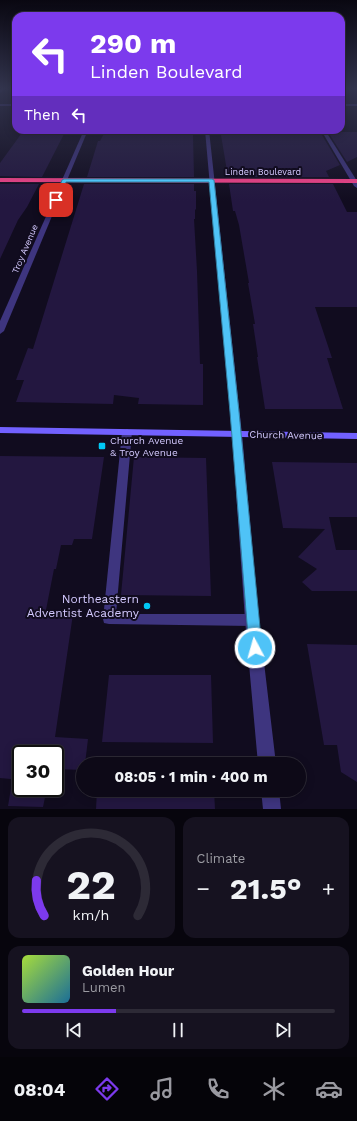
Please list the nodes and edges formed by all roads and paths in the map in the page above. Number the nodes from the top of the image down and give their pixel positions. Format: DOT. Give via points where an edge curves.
graph roads {
  1 [pos="84,134"];
  2 [pos="207,134"];
  3 [pos="326,134"];
  4 [pos="0,180"];
  5 [pos="64,180"];
  6 [pos="212,180"];
  7 [pos="356,182"];
  8 [pos="0,331"];
  9 [pos="0,430"];
  10 [pos="127,432"];
  11 [pos="237,434"];
  12 [pos="357,436"];
  13 [pos="252,620"];
  14 [pos="266,757"];
  15 [pos="271,797"];
  16 [pos="272,809"];
  1 -- 5 [label="street, Troy Avenue"];
  2 -- 6 [label="street"];
  3 -- 7 [label="street"];
  4 -- 5 [label="highway, Linden Boulevard"];
  5 -- 6 [label="highway, Linden Boulevard"];
  5 -- 8 [label="street, Troy Avenue"];
  6 -- 7 [label="highway, Linden Boulevard"];
  6 -- 11 [label="street"];
  9 -- 10 [label="main road, Church Avenue"];
  10 -- 11 [label="main road, Church Avenue"];
  10 -- 13 [label="lane" via="109,619"];
  11 -- 12 [label="main road, Church Avenue"];
  11 -- 13 [label="street"];
  13 -- 14 [label="street"];
  15 -- 16 [label="street"];
}
